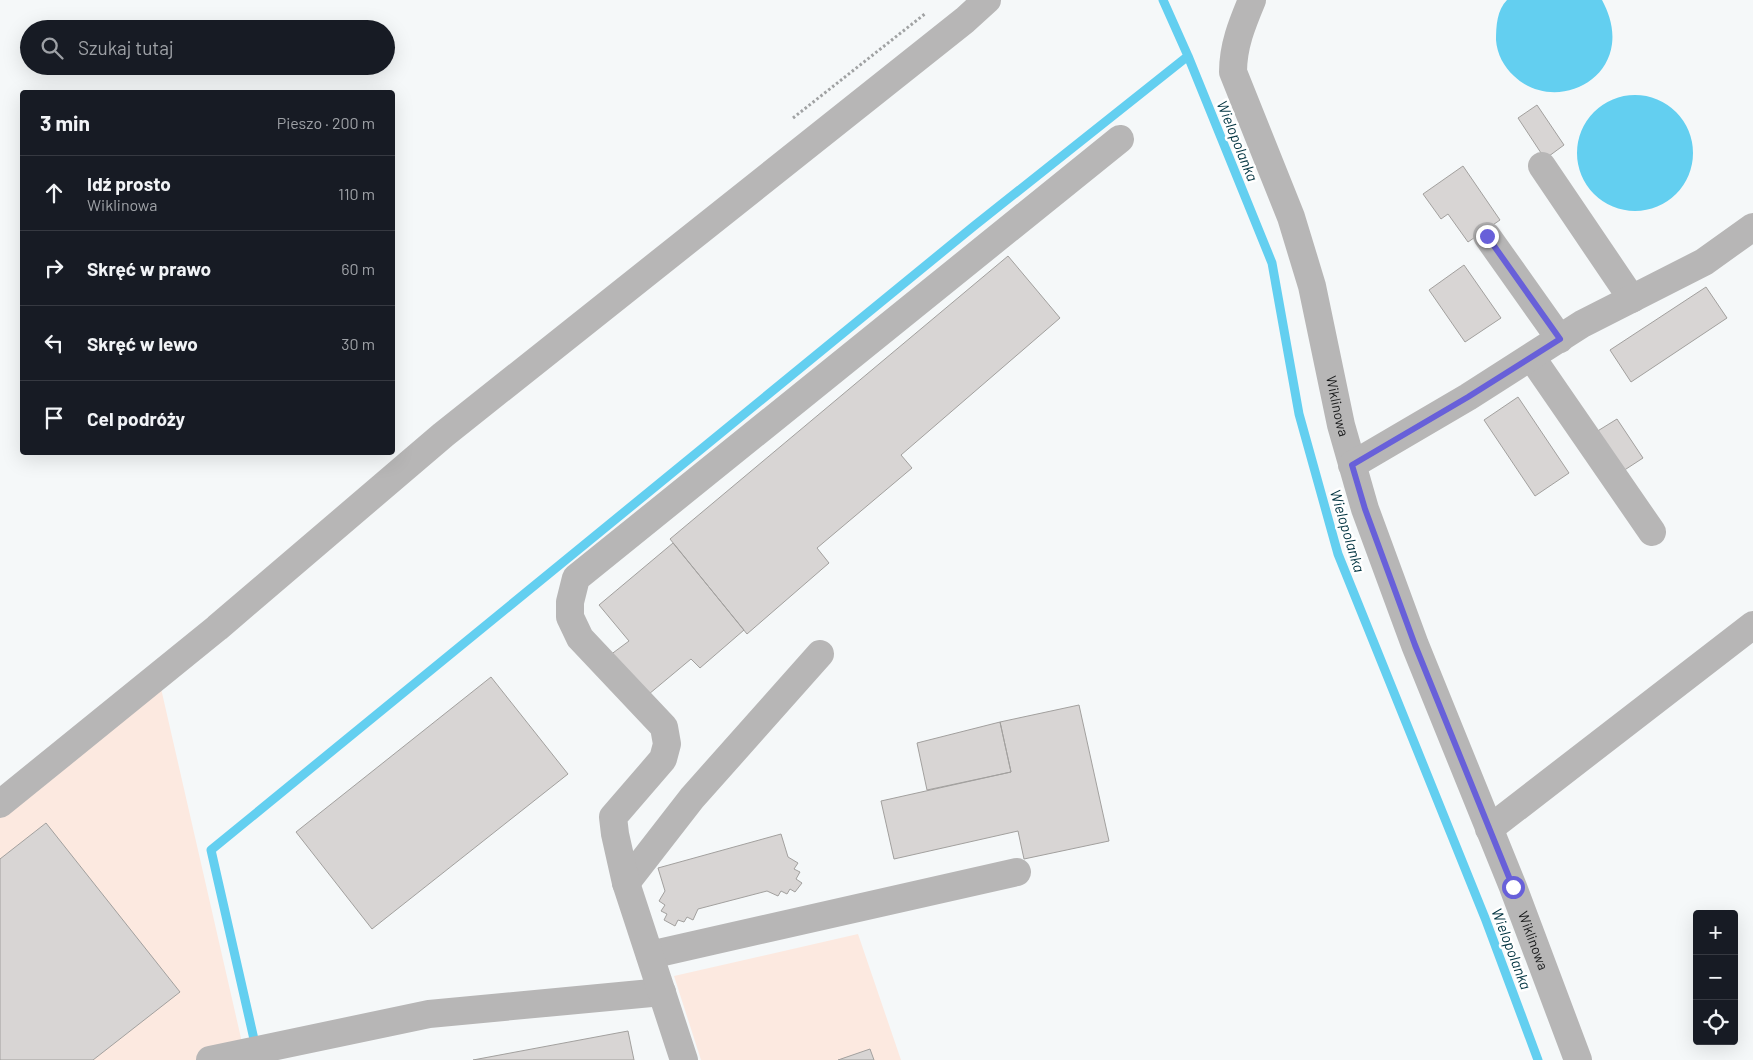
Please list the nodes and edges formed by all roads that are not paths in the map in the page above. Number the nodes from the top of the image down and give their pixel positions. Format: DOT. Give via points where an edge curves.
graph roads {
  1 [pos="987,0"];
  2 [pos="1252,0"];
  3 [pos="1120,140"];
  4 [pos="1542,166"];
  5 [pos="1753,227"];
  6 [pos="1487,236"];
  7 [pos="1632,299"];
  8 [pos="1560,339"];
  9 [pos="1532,358"];
  10 [pos="1352,465"];
  11 [pos="1652,532"];
  12 [pos="1753,625"];
  13 [pos="820,654"];
  14 [pos="0,804"];
  15 [pos="1489,828"];
  16 [pos="1017,872"];
  17 [pos="626,883"];
  18 [pos="650,955"];
  19 [pos="662,992"];
  20 [pos="210,1060"];
  21 [pos="684,1060"];
  22 [pos="1578,1060"];
  1 -- 14 [label="street" via="443,434 217,628"];
  2 -- 10 [label="street, Wiklinowa" via="1238,34 1233,72 1297,235 1312,286"];
  3 -- 17 [label="street" via="576,578 570,617 580,638 664,727 667,744 663,759 613,817"];
  4 -- 7 [label="street"];
  5 -- 7 [label="street" via="1704,262"];
  6 -- 8 [label="street"];
  7 -- 8 [label="street"];
  8 -- 9 [label="street"];
  9 -- 10 [label="street"];
  9 -- 11 [label="street"];
  10 -- 15 [label="street, Wiklinowa" via="1415,645"];
  12 -- 15 [label="street"];
  13 -- 17 [label="street" via="692,798"];
  15 -- 22 [label="street, Wiklinowa"];
  16 -- 18 [label="street"];
  17 -- 18 [label="street"];
  18 -- 19 [label="street"];
  19 -- 20 [label="street" via="429,1014"];
  19 -- 21 [label="street"];
}
